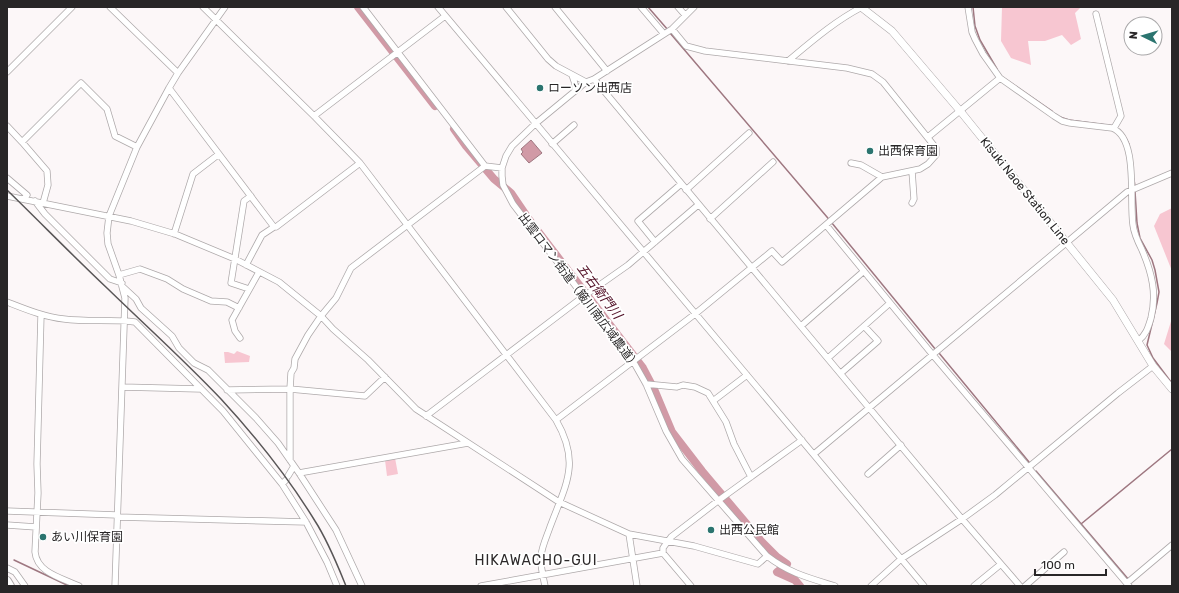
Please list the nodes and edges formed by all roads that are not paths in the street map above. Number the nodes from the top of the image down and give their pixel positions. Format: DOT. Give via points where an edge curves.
graph roads {
  1 [pos="72,7"];
  2 [pos="110,7"];
  3 [pos="203,7"];
  4 [pos="225,7"];
  5 [pos="363,7"];
  6 [pos="438,7"];
  7 [pos="506,7"];
  8 [pos="555,7"];
  9 [pos="641,7"];
  10 [pos="678,7"];
  11 [pos="694,7"];
  12 [pos="862,7"];
  13 [pos="968,7"];
  14 [pos="1096,14"];
  15 [pos="685,15"];
  16 [pos="445,16"];
  17 [pos="216,19"];
  18 [pos="672,29"];
  19 [pos="664,34"];
  20 [pos="398,53"];
  21 [pos="788,61"];
  22 [pos="607,71"];
  23 [pos="7,72"];
  24 [pos="178,74"];
  25 [pos="572,75"];
  26 [pos="1000,78"];
  27 [pos="594,79"];
  28 [pos="586,82"];
  29 [pos="169,88"];
  30 [pos="575,91"];
  31 [pos="961,112"];
  32 [pos="314,116"];
  33 [pos="535,124"];
  34 [pos="574,125"];
  35 [pos="7,126"];
  36 [pos="1114,128"];
  37 [pos="749,133"];
  38 [pos="928,137"];
  39 [pos="22,142"];
  40 [pos="552,144"];
  41 [pos="137,147"];
  42 [pos="219,154"];
  43 [pos="773,162"];
  44 [pos="852,163"];
  45 [pos="360,164"];
  46 [pos="485,166"];
  47 [pos="502,168"];
  48 [pos="912,171"];
  49 [pos="1172,173"];
  50 [pos="882,177"];
  51 [pos="7,178"];
  52 [pos="681,184"];
  53 [pos="1132,189"];
  54 [pos="686,190"];
  55 [pos="7,196"];
  56 [pos="251,196"];
  57 [pos="24,199"];
  58 [pos="35,201"];
  59 [pos="912,202"];
  60 [pos="43,203"];
  61 [pos="698,205"];
  62 [pos="109,216"];
  63 [pos="710,219"];
  64 [pos="826,224"];
  65 [pos="408,225"];
  66 [pos="274,227"];
  67 [pos="174,234"];
  68 [pos="655,242"];
  69 [pos="1067,243"];
  70 [pos="644,251"];
  71 [pos="235,259"];
  72 [pos="246,265"];
  73 [pos="752,268"];
  74 [pos="864,271"];
  75 [pos="259,272"];
  76 [pos="120,274"];
  77 [pos="122,285"];
  78 [pos="249,289"];
  79 [pos="584,296"];
  80 [pos="7,302"];
  81 [pos="890,303"];
  82 [pos="239,308"];
  83 [pos="695,314"];
  84 [pos="41,315"];
  85 [pos="321,316"];
  86 [pos="124,321"];
  87 [pos="801,326"];
  88 [pos="864,326"];
  89 [pos="240,338"];
  90 [pos="1138,341"];
  91 [pos="932,354"];
  92 [pos="507,355"];
  93 [pos="828,358"];
  94 [pos="634,361"];
  95 [pos="1153,366"];
  96 [pos="841,373"];
  97 [pos="747,375"];
  98 [pos="385,377"];
  99 [pos="646,384"];
  100 [pos="122,387"];
  101 [pos="200,388"];
  102 [pos="290,389"];
  103 [pos="1172,389"];
  104 [pos="227,390"];
  105 [pos="713,401"];
  106 [pos="870,408"];
  107 [pos="426,416"];
  108 [pos="556,420"];
  109 [pos="802,440"];
  110 [pos="468,443"];
  111 [pos="901,445"];
  112 [pos="814,454"];
  113 [pos="290,460"];
  114 [pos="294,466"];
  115 [pos="1030,467"];
  116 [pos="299,473"];
  117 [pos="868,474"];
  118 [pos="751,477"];
  119 [pos="285,480"];
  120 [pos="718,500"];
  121 [pos="559,502"];
  122 [pos="7,511"];
  123 [pos="37,512"];
  124 [pos="117,516"];
  125 [pos="962,519"];
  126 [pos="306,522"];
  127 [pos="7,525"];
  128 [pos="36,527"];
  129 [pos="629,534"];
  130 [pos="667,542"];
  131 [pos="1172,545"];
  132 [pos="1064,552"];
  133 [pos="663,553"];
  134 [pos="767,556"];
  135 [pos="632,559"];
  136 [pos="901,559"];
  137 [pos="1001,564"];
  138 [pos="7,568"];
  139 [pos="543,575"];
  140 [pos="7,581"];
  141 [pos="1128,585"];
  142 [pos="10,586"];
  143 [pos="25,586"];
  144 [pos="79,586"];
  145 [pos="115,586"];
  146 [pos="337,586"];
  147 [pos="362,586"];
  148 [pos="481,586"];
  149 [pos="545,586"];
  150 [pos="637,586"];
  151 [pos="691,586"];
  152 [pos="835,586"];
  153 [pos="872,586"];
  154 [pos="924,586"];
  155 [pos="974,586"];
  156 [pos="1020,586"];
  157 [pos="1025,586"];
  1 -- 23 [label="street"];
  2 -- 24 [label="street"];
  3 -- 17 [label="street"];
  4 -- 17 [label="street"];
  5 -- 20 [label="street"];
  6 -- 16 [label="street"];
  7 -- 25 [label="street" via="548,59"];
  8 -- 22 [label="street"];
  9 -- 19 [label="street"];
  10 -- 15 [label="street"];
  11 -- 15 [label="street, 出雲ロマン街道（簸川南広域農道）"];
  12 -- 21 [label="street" via="814,38"];
  12 -- 31 [label="main road, Kisuki Naoe Station Line" via="892,31"];
  13 -- 26 [label="street" via="975,39"];
  14 -- 36 [label="street" via="1121,116"];
  15 -- 18 [label="street, 出雲ロマン街道（簸川南広域農道）"];
  16 -- 20 [label="street"];
  16 -- 33 [label="street"];
  17 -- 24 [label="street"];
  17 -- 32 [label="street"];
  18 -- 19 [label="street, 出雲ロマン街道（簸川南広域農道）"];
  18 -- 21 [label="street" via="686,46 706,51"];
  19 -- 22 [label="street, 出雲ロマン街道（簸川南広域農道）"];
  20 -- 32 [label="street"];
  20 -- 46 [label="street"];
  21 -- 38 [label="street" via="847,68 872,74 883,82"];
  22 -- 27 [label="street, 出雲ロマン街道（簸川南広域農道）"];
  24 -- 29 [label="street"];
  25 -- 28 [label="street"];
  25 -- 30 [label="street" via="576,84"];
  26 -- 31 [label="street"];
  26 -- 36 [label="street" via="1062,121"];
  27 -- 28 [label="street, 出雲ロマン街道（簸川南広域農道）"];
  27 -- 52 [label="street"];
  28 -- 30 [label="street, 出雲ロマン街道（簸川南広域農道）"];
  29 -- 41 [label="street"];
  29 -- 42 [label="street"];
  30 -- 33 [label="street, 出雲ロマン街道（簸川南広域農道）"];
  31 -- 38 [label="street"];
  31 -- 69 [label="main road, Kisuki Naoe Station Line"];
  32 -- 45 [label="street"];
  33 -- 40 [label="street"];
  33 -- 47 [label="street, 出雲ロマン街道（簸川南広域農道）" via="512,146"];
  34 -- 40 [label="street"];
  35 -- 39 [label="street"];
  36 -- 53 [label="street" via="1124,139 1128,149"];
  37 -- 54 [label="street"];
  38 -- 48 [label="street" via="936,148 936,154 928,164"];
  39 -- 41 [label="street" via="82,83 107,109 115,136"];
  39 -- 60 [label="street" via="46,171 48,185"];
  40 -- 70 [label="street"];
  41 -- 62 [label="street"];
  42 -- 56 [label="street"];
  42 -- 67 [label="street" via="193,174"];
  43 -- 63 [label="street"];
  44 -- 50 [label="street"];
  45 -- 65 [label="street"];
  45 -- 66 [label="street"];
  46 -- 47 [label="street"];
  46 -- 65 [label="street"];
  47 -- 79 [label="street, 出雲ロマン街道（簸川南広域農道）" via="503,185 512,204"];
  48 -- 50 [label="street"];
  48 -- 59 [label="street"];
  49 -- 53 [label="street"];
  50 -- 64 [label="street"];
  51 -- 57 [label="street" via="27,195"];
  52 -- 54 [label="street"];
  52 -- 68 [label="street" via="638,221"];
  53 -- 69 [label="street"];
  53 -- 90 [label="street" via="1133,226 1150,270 1154,296 1152,316 1146,334"];
  54 -- 61 [label="street"];
  55 -- 57 [label="street"];
  56 -- 66 [label="street"];
  56 -- 71 [label="street" via="244,201"];
  57 -- 58 [label="street"];
  58 -- 60 [label="street"];
  58 -- 77 [label="street" via="110,279"];
  60 -- 62 [label="street"];
  61 -- 63 [label="street"];
  61 -- 68 [label="street"];
  62 -- 67 [label="street"];
  62 -- 76 [label="street" via="108,244"];
  63 -- 73 [label="street"];
  64 -- 73 [label="street" via="782,262 772,251"];
  64 -- 74 [label="street"];
  65 -- 85 [label="street" via="351,268 336,298"];
  65 -- 92 [label="street"];
  66 -- 72 [label="street" via="262,235"];
  67 -- 71 [label="street"];
  68 -- 70 [label="street"];
  69 -- 90 [label="main road, Kisuki Naoe Station Line" via="1113,300"];
  69 -- 91 [label="street"];
  70 -- 79 [label="street"];
  70 -- 83 [label="street"];
  71 -- 72 [label="street"];
  71 -- 78 [label="street" via="231,283"];
  72 -- 75 [label="street"];
  73 -- 83 [label="street"];
  73 -- 87 [label="street"];
  74 -- 81 [label="street"];
  74 -- 87 [label="street"];
  75 -- 78 [label="street"];
  75 -- 85 [label="street" via="279,282"];
  76 -- 77 [label="street"];
  76 -- 82 [label="street" via="140,269 167,278 183,289 211,301 227,302"];
  77 -- 86 [label="street" via="125,298"];
  77 -- 104 [label="street" via="141,308 172,336 179,348 194,363 208,370"];
  78 -- 82 [label="street"];
  79 -- 92 [label="street"];
  79 -- 94 [label="street, 出雲ロマン街道（簸川南広域農道）"];
  80 -- 84 [label="street"];
  81 -- 88 [label="street"];
  81 -- 91 [label="street"];
  82 -- 89 [label="street" via="232,320"];
  83 -- 94 [label="street"];
  83 -- 97 [label="street"];
  84 -- 86 [label="street" via="63,319"];
  84 -- 123 [label="street"];
  85 -- 98 [label="street"];
  85 -- 102 [label="street" via="295,360"];
  86 -- 100 [label="street"];
  86 -- 101 [label="street" via="135,322"];
  87 -- 93 [label="street"];
  88 -- 93 [label="street"];
  88 -- 96 [label="street" via="878,341"];
  90 -- 95 [label="main road, Kisuki Naoe Station Line"];
  91 -- 106 [label="street"];
  91 -- 115 [label="street"];
  92 -- 107 [label="street"];
  92 -- 108 [label="street"];
  93 -- 96 [label="street"];
  94 -- 99 [label="street, 出雲ロマン街道（簸川南広域農道）"];
  94 -- 108 [label="street"];
  95 -- 103 [label="main road, Kisuki Naoe Station Line"];
  95 -- 115 [label="street"];
  96 -- 106 [label="street"];
  97 -- 105 [label="street"];
  97 -- 109 [label="street"];
  98 -- 102 [label="street" via="365,396"];
  98 -- 107 [label="street"];
  99 -- 105 [label="street" via="694,387 708,393"];
  99 -- 120 [label="street, 出雲ロマン街道（簸川南広域農道）" via="666,431 682,459"];
  100 -- 101 [label="street"];
  100 -- 124 [label="street"];
  101 -- 119 [label="street"];
  102 -- 104 [label="street"];
  102 -- 113 [label="street"];
  104 -- 113 [label="street" via="256,418"];
  105 -- 118 [label="street" via="726,422"];
  106 -- 111 [label="street"];
  106 -- 112 [label="street"];
  107 -- 110 [label="street"];
  108 -- 121 [label="street" via="567,441 570,461 569,474"];
  109 -- 112 [label="street"];
  109 -- 118 [label="street"];
  110 -- 116 [label="street"];
  110 -- 121 [label="street"];
  111 -- 117 [label="street"];
  111 -- 125 [label="street"];
  112 -- 136 [label="street"];
  113 -- 114 [label="street"];
  114 -- 116 [label="street"];
  114 -- 119 [label="street"];
  115 -- 125 [label="street"];
  115 -- 141 [label="street"];
  116 -- 147 [label="street" via="336,530"];
  118 -- 120 [label="street"];
  119 -- 126 [label="street"];
  120 -- 130 [label="street"];
  120 -- 134 [label="street, 出雲ロマン街道（簸川南広域農道）"];
  121 -- 129 [label="street"];
  121 -- 139 [label="street" via="542,550"];
  122 -- 123 [label="street"];
  123 -- 124 [label="street"];
  123 -- 128 [label="street"];
  124 -- 126 [label="street"];
  124 -- 145 [label="street"];
  125 -- 136 [label="street"];
  125 -- 137 [label="street"];
  126 -- 146 [label="street"];
  127 -- 128 [label="street"];
  128 -- 144 [label="street" via="35,556 40,566"];
  129 -- 130 [label="street"];
  129 -- 135 [label="street"];
  130 -- 133 [label="street"];
  130 -- 134 [label="street" via="694,546 758,564"];
  131 -- 141 [label="street"];
  132 -- 157 [label="street"];
  133 -- 135 [label="street"];
  133 -- 151 [label="street"];
  134 -- 152 [label="street, 出雲ロマン街道（簸川南広域農道）" via="792,572"];
  135 -- 139 [label="street"];
  135 -- 150 [label="street"];
  136 -- 153 [label="street"];
  136 -- 154 [label="street"];
  137 -- 155 [label="street"];
  137 -- 156 [label="street"];
  138 -- 143 [label="street" via="15,572"];
  139 -- 148 [label="street"];
  139 -- 149 [label="street"];
  140 -- 142 [label="highway"];
}
